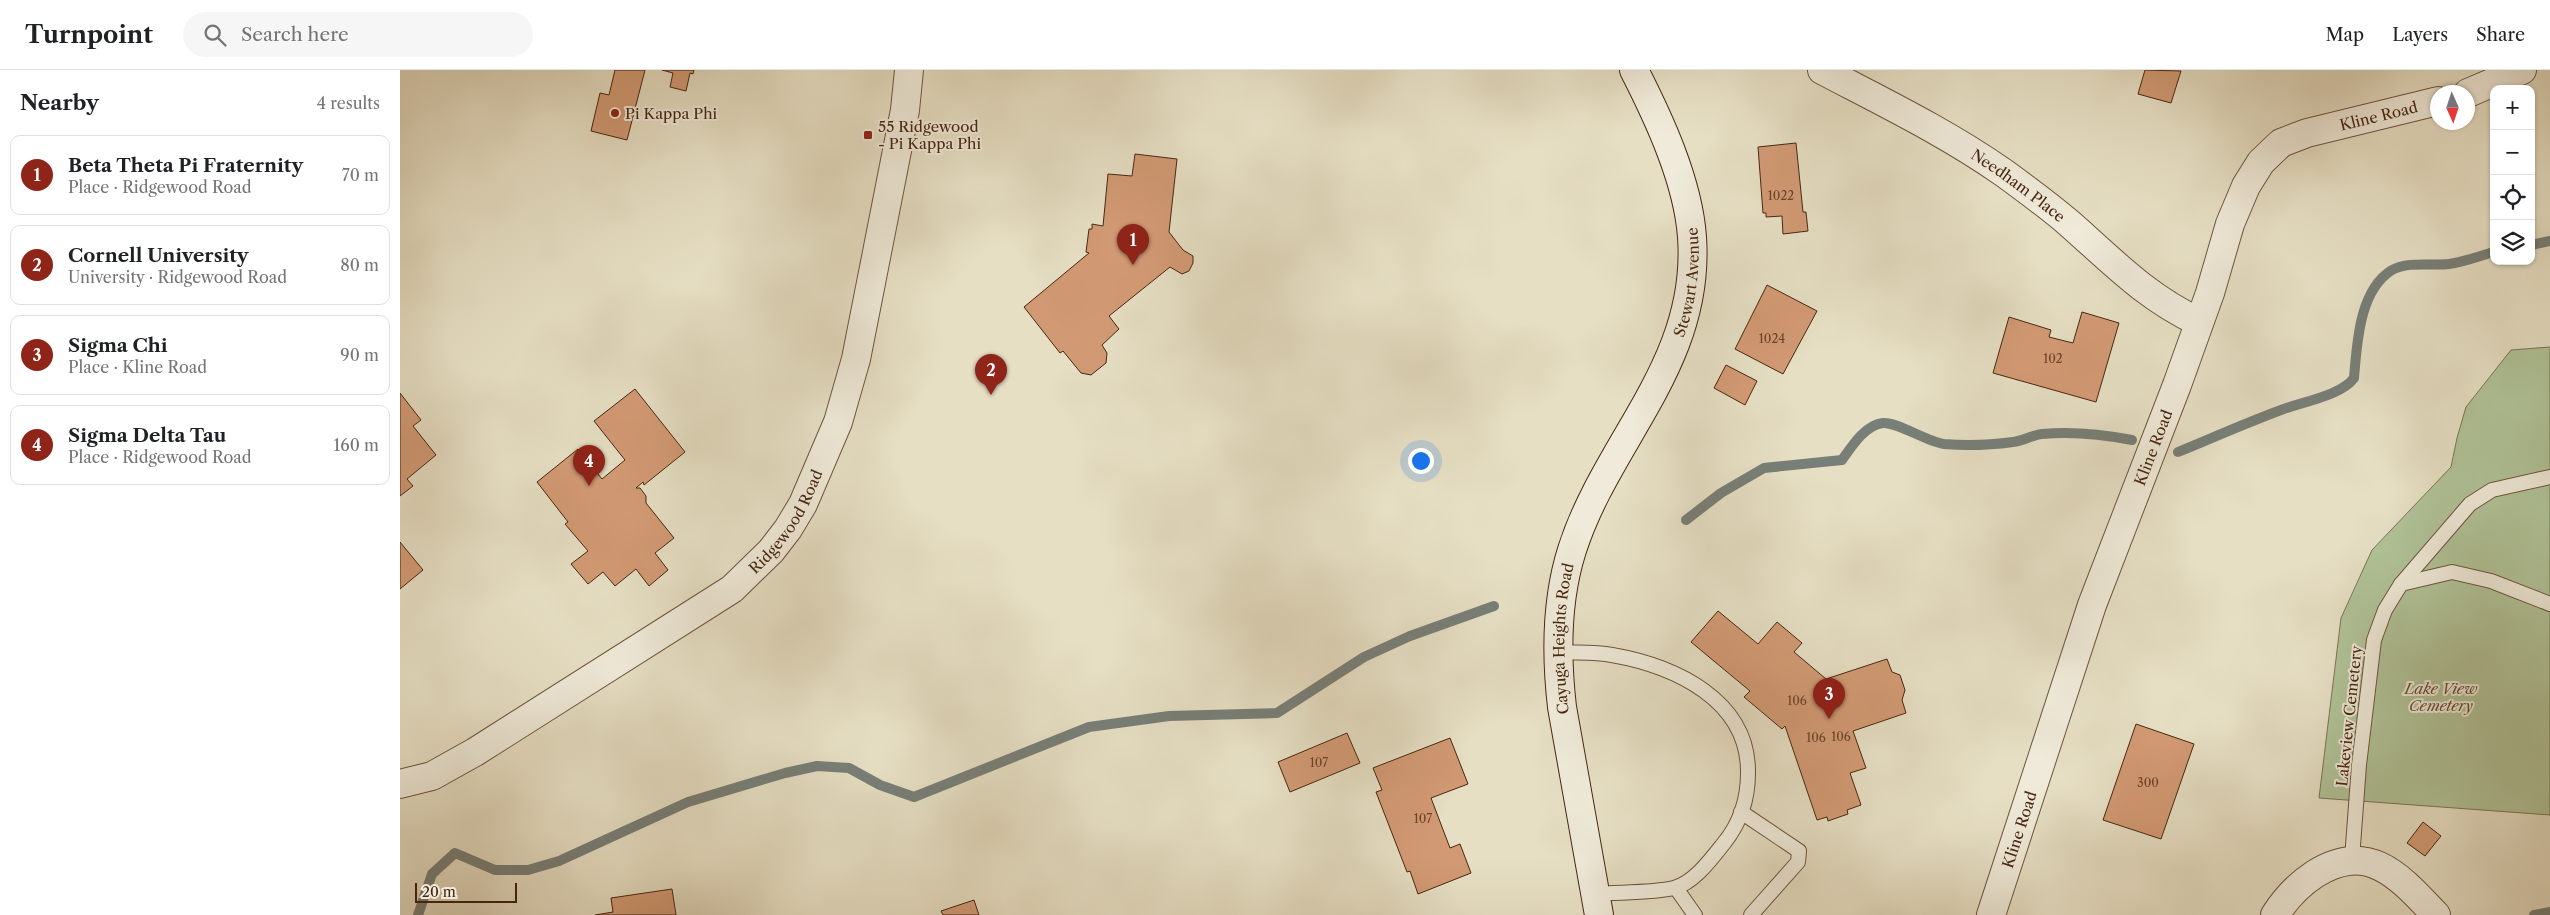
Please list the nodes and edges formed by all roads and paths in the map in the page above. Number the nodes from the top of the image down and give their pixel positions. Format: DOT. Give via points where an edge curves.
graph roads {
  1 [pos="909,70"];
  2 [pos="1634,70"];
  3 [pos="1822,70"];
  4 [pos="2522,70"];
  5 [pos="2475,90"];
  6 [pos="2430,103"];
  7 [pos="2199,322"];
  8 [pos="1631,434"];
  9 [pos="2550,477"];
  10 [pos="2401,584"];
  11 [pos="2550,604"];
  12 [pos="1559,652"];
  13 [pos="400,784"];
  14 [pos="1741,812"];
  15 [pos="2352,859"];
  16 [pos="1676,888"];
  17 [pos="1597,904"];
  18 [pos="1695,915"];
  19 [pos="1751,915"];
  20 [pos="1991,915"];
  21 [pos="2275,915"];
  22 [pos="2436,915"];
  1 -- 13 [label="street, Ridgewood Road" via="905,110 856,359 838,422 803,504 788,529 771,551 732,589 475,752 432,776"];
  2 -- 8 [label="street, Stewart Avenue" via="1683,182 1692,238 1684,319 1662,377"];
  3 -- 7 [label="street, Needham Place" via="2003,172 2068,222 2142,288 2170,308"];
  4 -- 5 [label="street"];
  6 -- 7 [label="street, Kline Road" via="2307,133 2281,143 2261,162 2246,186 2230,224"];
  7 -- 20 [label="street, Kline Road" via="2092,605"];
  8 -- 12 [label="street, Cayuga Heights Road" via="1596,493 1572,549 1559,612"];
  9 -- 10 [label="lane, Lakeview Cemetery" via="2492,490 2470,504"];
  10 -- 11 [label="lane" via="2452,572 2491,581"];
  10 -- 15 [label="lane, Lakeview Cemetery" via="2385,610 2374,640"];
  12 -- 14 [label="lane" via="1612,655 1657,668 1698,685 1730,713 1748,752 1748,795"];
  12 -- 17 [label="street, Cayuga Heights Road" via="1562,707"];
  14 -- 16 [label="lane" via="1732,833 1703,869"];
  14 -- 19 [label="lane" via="1799,851 1798,862"];
  15 -- 21 [label="street" via="2326,867 2303,882"];
  15 -- 22 [label="street" via="2366,860 2392,872"];
  16 -- 17 [label="lane"];
  16 -- 18 [label="lane"];
}
